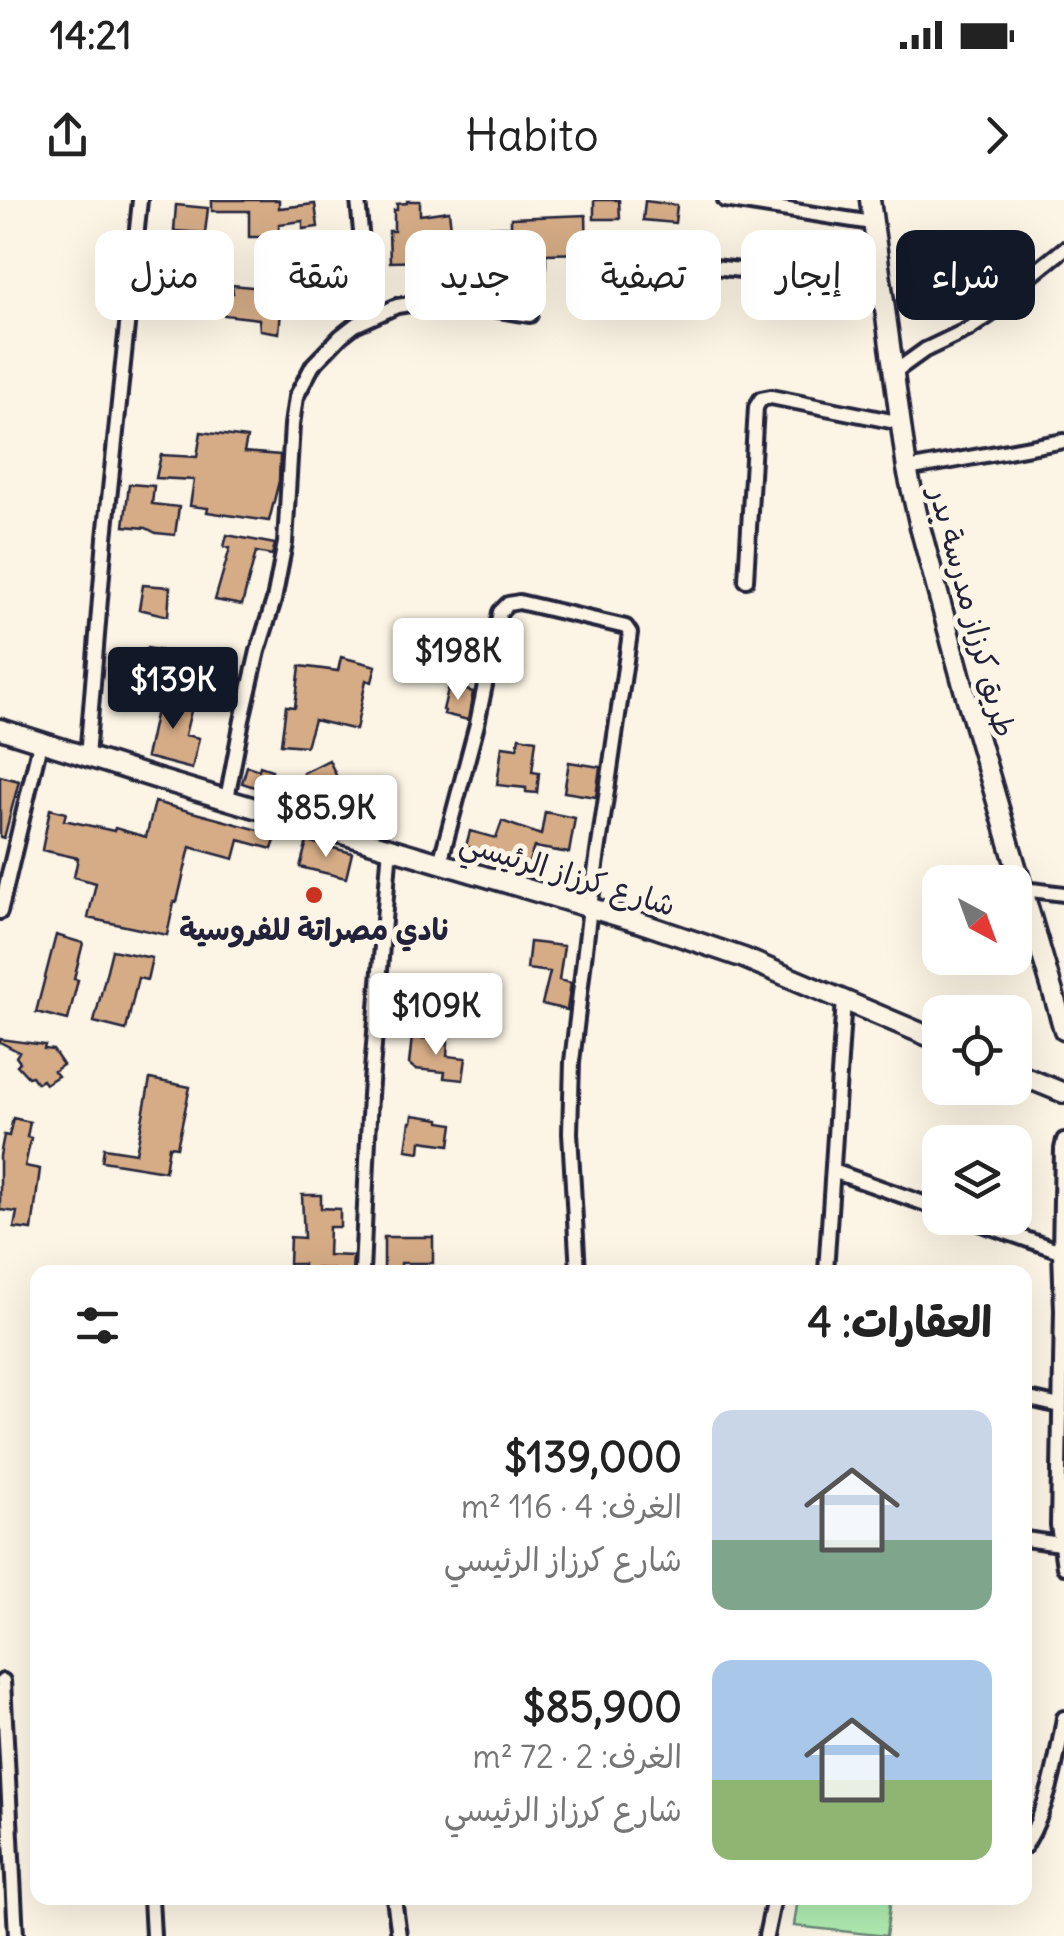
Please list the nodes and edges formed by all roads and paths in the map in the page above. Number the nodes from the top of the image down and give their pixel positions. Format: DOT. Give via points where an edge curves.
graph roads {
  1 [pos="140,200"];
  2 [pos="358,200"];
  3 [pos="724,200"];
  4 [pos="870,200"];
  5 [pos="872,223"];
  6 [pos="361,230"];
  7 [pos="1064,249"];
  8 [pos="721,268"];
  9 [pos="881,286"];
  10 [pos="364,320"];
  11 [pos="893,373"];
  12 [pos="901,423"];
  13 [pos="1064,440"];
  14 [pos="906,469"];
  15 [pos="746,580"];
  16 [pos="0,729"];
  17 [pos="40,743"];
  18 [pos="87,757"];
  19 [pos="227,799"];
  20 [pos="390,846"];
  21 [pos="440,862"];
  22 [pos="1016,865"];
  23 [pos="1032,889"];
  24 [pos="1064,894"];
  25 [pos="590,907"];
  26 [pos="0,912"];
  27 [pos="1032,919"];
  28 [pos="844,999"];
  29 [pos="1064,1030"];
  30 [pos="922,1032"];
  31 [pos="1032,1080"];
  32 [pos="1064,1093"];
  33 [pos="1064,1140"];
  34 [pos="833,1171"];
  35 [pos="922,1203"];
  36 [pos="1014,1235"];
  37 [pos="1060,1251"];
  38 [pos="362,1265"];
  39 [pos="578,1265"];
  40 [pos="826,1265"];
  41 [pos="1032,1400"];
  42 [pos="1060,1406"];
  43 [pos="1062,1445"];
  44 [pos="1032,1541"];
  45 [pos="1062,1556"];
  46 [pos="4,1681"];
  47 [pos="1064,1718"];
  48 [pos="1032,1834"];
  49 [pos="152,1905"];
  50 [pos="395,1905"];
  51 [pos="773,1905"];
  52 [pos="7,1920"];
  53 [pos="16,1936"];
  54 [pos="153,1936"];
  55 [pos="399,1936"];
  56 [pos="766,1936"];
  1 -- 18 [label="street"];
  2 -- 6 [label="street"];
  3 -- 5 [label="street"];
  4 -- 5 [label="street, طريق كرزاز مدرسة بدر"];
  5 -- 9 [label="street, طريق كرزاز مدرسة بدر"];
  7 -- 11 [label="street" via="997,310"];
  8 -- 9 [label="street"];
  9 -- 11 [label="street, طريق كرزاز مدرسة بدر"];
  10 -- 19 [label="street" via="313,365 296,397 285,543"];
  11 -- 12 [label="street, طريق كرزاز مدرسة بدر"];
  12 -- 14 [label="street, طريق كرزاز مدرسة بدر"];
  12 -- 15 [label="street" via="761,399"];
  13 -- 14 [label="street"];
  14 -- 22 [label="street, طريق كرزاز مدرسة بدر"];
  16 -- 17 [label="street, شارع كرزاز الرئيسي"];
  17 -- 18 [label="street, شارع كرزاز الرئيسي"];
  17 -- 26 [label="street"];
  18 -- 19 [label="street, شارع كرزاز الرئيسي"];
  19 -- 20 [label="street, شارع كرزاز الرئيسي"];
  20 -- 21 [label="street, شارع كرزاز الرئيسي"];
  20 -- 38 [label="street"];
  21 -- 25 [label="street, شارع كرزاز الرئيسي"];
  21 -- 25 [label="street" via="500,612 519,602 626,628 626,668"];
  23 -- 24 [label="street"];
  25 -- 28 [label="street, شارع كرزاز الرئيسي"];
  25 -- 39 [label="street" via="572,1062"];
  27 -- 29 [label="street, طريق كرزاز مدرسة بدر"];
  28 -- 30 [label="street, شارع كرزاز الرئيسي"];
  28 -- 34 [label="street"];
  31 -- 32 [label="street"];
  33 -- 37 [label="street"];
  34 -- 35 [label="street"];
  34 -- 40 [label="street"];
  36 -- 37 [label="street"];
  37 -- 42 [label="street"];
  41 -- 42 [label="street"];
  42 -- 43 [label="street"];
  43 -- 45 [label="street"];
  44 -- 45 [label="street"];
  46 -- 52 [label="street"];
  47 -- 48 [label="street" via="1048,1799"];
  49 -- 54 [label="street"];
  50 -- 55 [label="street"];
  51 -- 56 [label="street"];
  52 -- 53 [label="street"];
}
